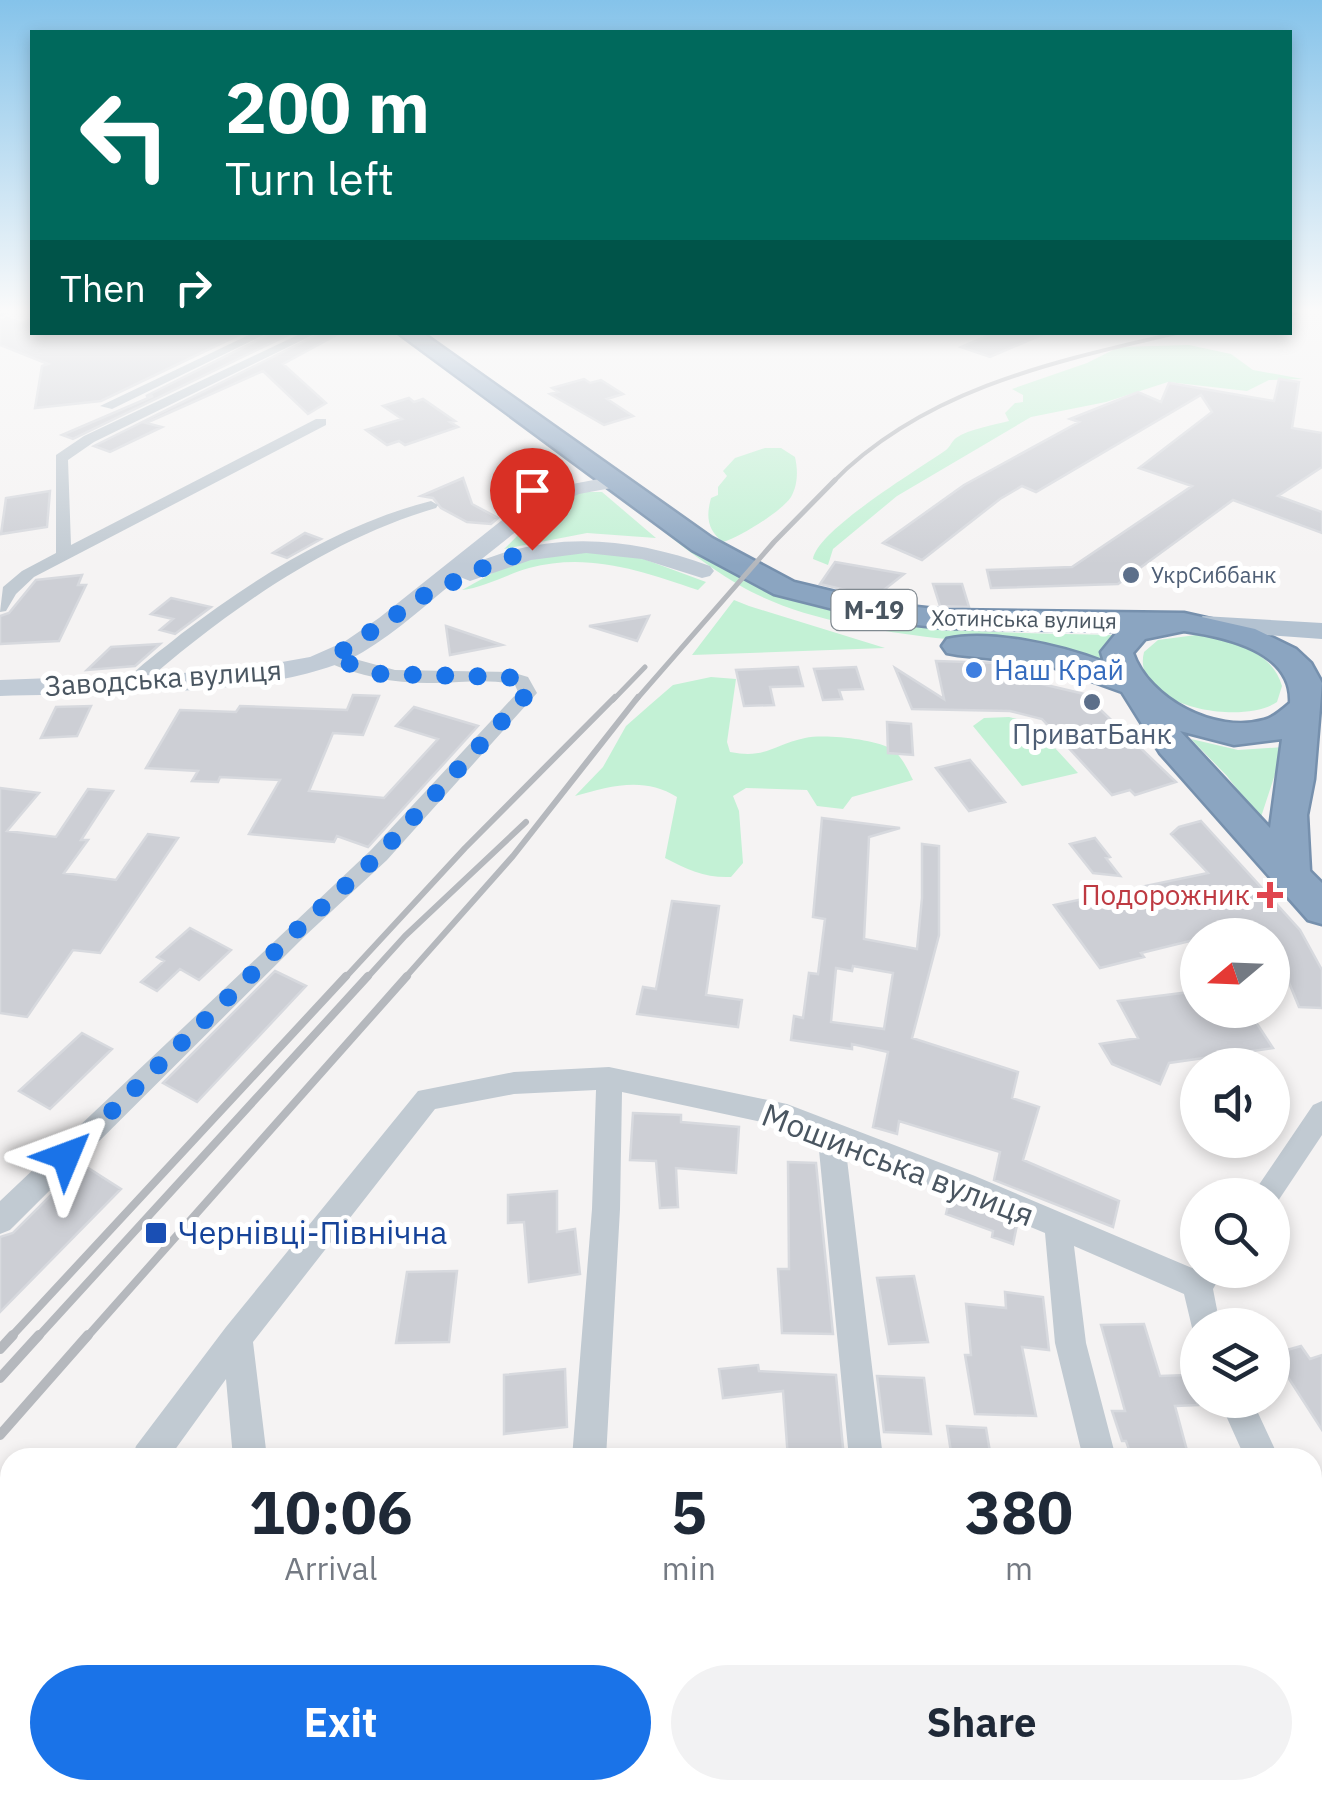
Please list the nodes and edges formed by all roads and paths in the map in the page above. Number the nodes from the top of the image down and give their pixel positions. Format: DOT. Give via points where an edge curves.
graph roads {
  1 [pos="126,397"];
  2 [pos="176,397"];
  3 [pos="498,397"];
  4 [pos="107,406"];
  5 [pos="321,422"];
  6 [pos="616,482"];
  7 [pos="431,505"];
  8 [pos="64,557"];
  9 [pos="702,571"];
  10 [pos="425,595"];
  11 [pos="0,607"];
  12 [pos="1167,623"];
  13 [pos="1202,624"];
  14 [pos="1322,631"];
  15 [pos="332,658"];
  16 [pos="132,684"];
  17 [pos="0,688"];
  18 [pos="1134,691"];
  19 [pos="1310,709"];
  20 [pos="1291,872"];
  21 [pos="1322,909"];
  22 [pos="609,1078"];
  23 [pos="1322,1114"];
  24 [pos="831,1135"];
  25 [pos="1278,1178"];
  26 [pos="0,1220"];
  27 [pos="1059,1227"];
  28 [pos="1180,1269"];
  29 [pos="236,1338"];
  30 [pos="1244,1418"];
  31 [pos="155,1448"];
  32 [pos="249,1448"];
  33 [pos="591,1448"];
  34 [pos="865,1448"];
  35 [pos="1097,1448"];
  36 [pos="1258,1448"];
  1 -- 4 [label="street"];
  2 -- 8 [label="street" via="62,458"];
  3 -- 6 [label="highway, Хотинська вулиця / М-19"];
  5 -- 8 [label="street"];
  6 -- 9 [label="highway, Хотинська вулиця / М-19" via="618,501"];
  6 -- 10 [label="main road, Заводська вулиця" via="563,492 534,506"];
  6 -- 12 [label="highway, Хотинська вулиця / М-19" via="761,578 822,599 944,619"];
  7 -- 16 [label="street" via="354,531 242,601"];
  8 -- 11 [label="street" via="28,574"];
  9 -- 10 [label="main road, Заводська вулиця" via="613,546 554,546 496,562"];
  9 -- 18 [label="highway, Заводська вулиця / М-19" via="743,596 820,622 912,642 1047,652"];
  10 -- 15 [label="main road, Заводська вулиця"];
  12 -- 13 [label="highway, М-19"];
  12 -- 18 [label="highway, М-19" via="1137,631 1120,647 1118,668"];
  13 -- 14 [label="main road"];
  13 -- 19 [label="highway, М-19" via="1244,634 1289,660 1308,684"];
  15 -- 16 [label="main road, Заводська вулиця" via="259,676"];
  15 -- 26 [label="street" via="381,674 508,677 522,681 528,693 379,855"];
  16 -- 17 [label="main road, Заводська вулиця"];
  18 -- 19 [label="highway, М-19" via="1184,721 1236,732 1268,730"];
  18 -- 20 [label="highway" via="1172,745"];
  19 -- 20 [label="highway, М-19" via="1288,814"];
  20 -- 21 [label="highway"];
  22 -- 24 [label="street, Мошинська вулиця" via="787,1116"];
  22 -- 29 [label="street, Мошинська вулиця" via="514,1083 427,1099"];
  22 -- 33 [label="street"];
  23 -- 25 [label="street"];
  24 -- 27 [label="street, Мошинська вулиця"];
  24 -- 34 [label="street"];
  27 -- 28 [label="street, Мошинська вулиця"];
  27 -- 35 [label="street" via="1060,1289"];
  29 -- 31 [label="street, Мошинська вулиця"];
  29 -- 32 [label="street"];
  30 -- 36 [label="street"];
}
